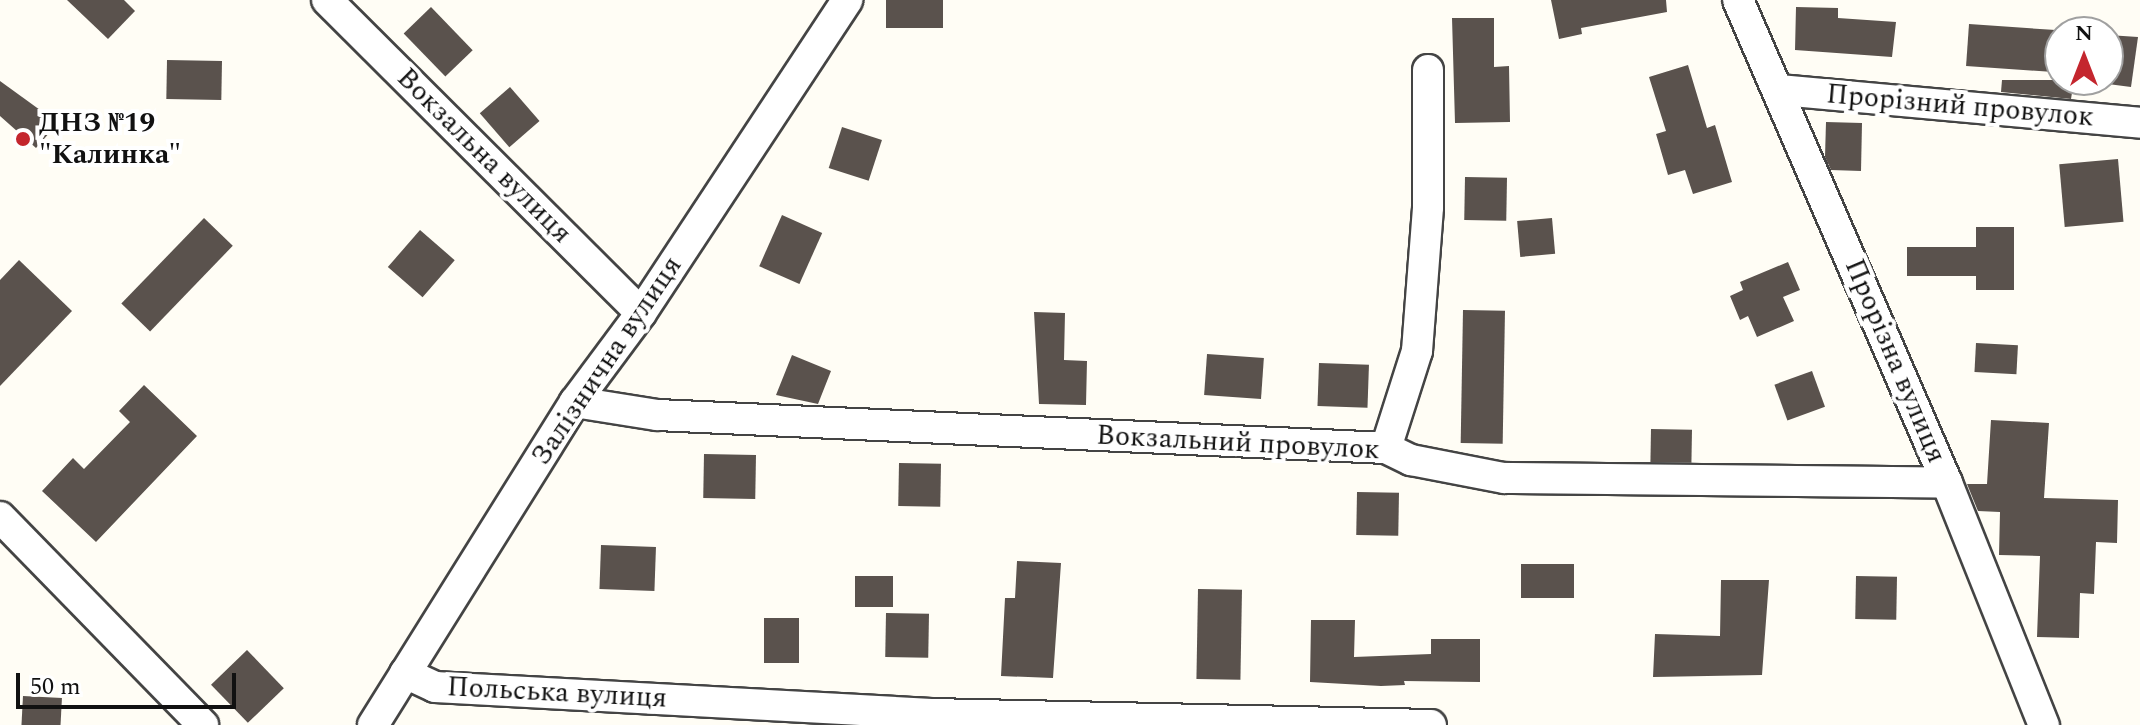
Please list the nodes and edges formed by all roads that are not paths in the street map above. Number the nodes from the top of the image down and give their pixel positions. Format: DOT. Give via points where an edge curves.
graph roads {
  1 [pos="327,0"];
  2 [pos="847,0"];
  3 [pos="1738,0"];
  4 [pos="1428,70"];
  5 [pos="1780,90"];
  6 [pos="2140,123"];
  7 [pos="641,313"];
  8 [pos="575,402"];
  9 [pos="1386,448"];
  10 [pos="1947,483"];
  11 [pos="0,517"];
  12 [pos="405,673"];
  13 [pos="1250,721"];
  14 [pos="203,725"];
  15 [pos="373,725"];
  16 [pos="1431,725"];
  17 [pos="2044,725"];
  1 -- 7 [label="street, Вокзальна вулиця"];
  2 -- 7 [label="street, Залізнична вулиця"];
  3 -- 5 [label="street, Прорізна вулиця"];
  4 -- 9 [label="street" via="1428,207 1417,351"];
  5 -- 6 [label="street, Прорізний провулок"];
  5 -- 10 [label="street, Прорізна вулиця"];
  7 -- 8 [label="street, Залізнична вулиця"];
  8 -- 9 [label="street, Вокзальний провулок" via="657,415"];
  8 -- 12 [label="street, Залізнична вулиця"];
  9 -- 10 [label="street, Вокзальний провулок" via="1411,460 1504,478"];
  10 -- 17 [label="street, Прорізна вулиця"];
  11 -- 14 [label="street"];
  12 -- 13 [label="street, Польська вулиця" via="435,687 900,712"];
  12 -- 15 [label="street, Залізнична вулиця"];
  13 -- 16 [label="street, Польська вулиця"];
}
